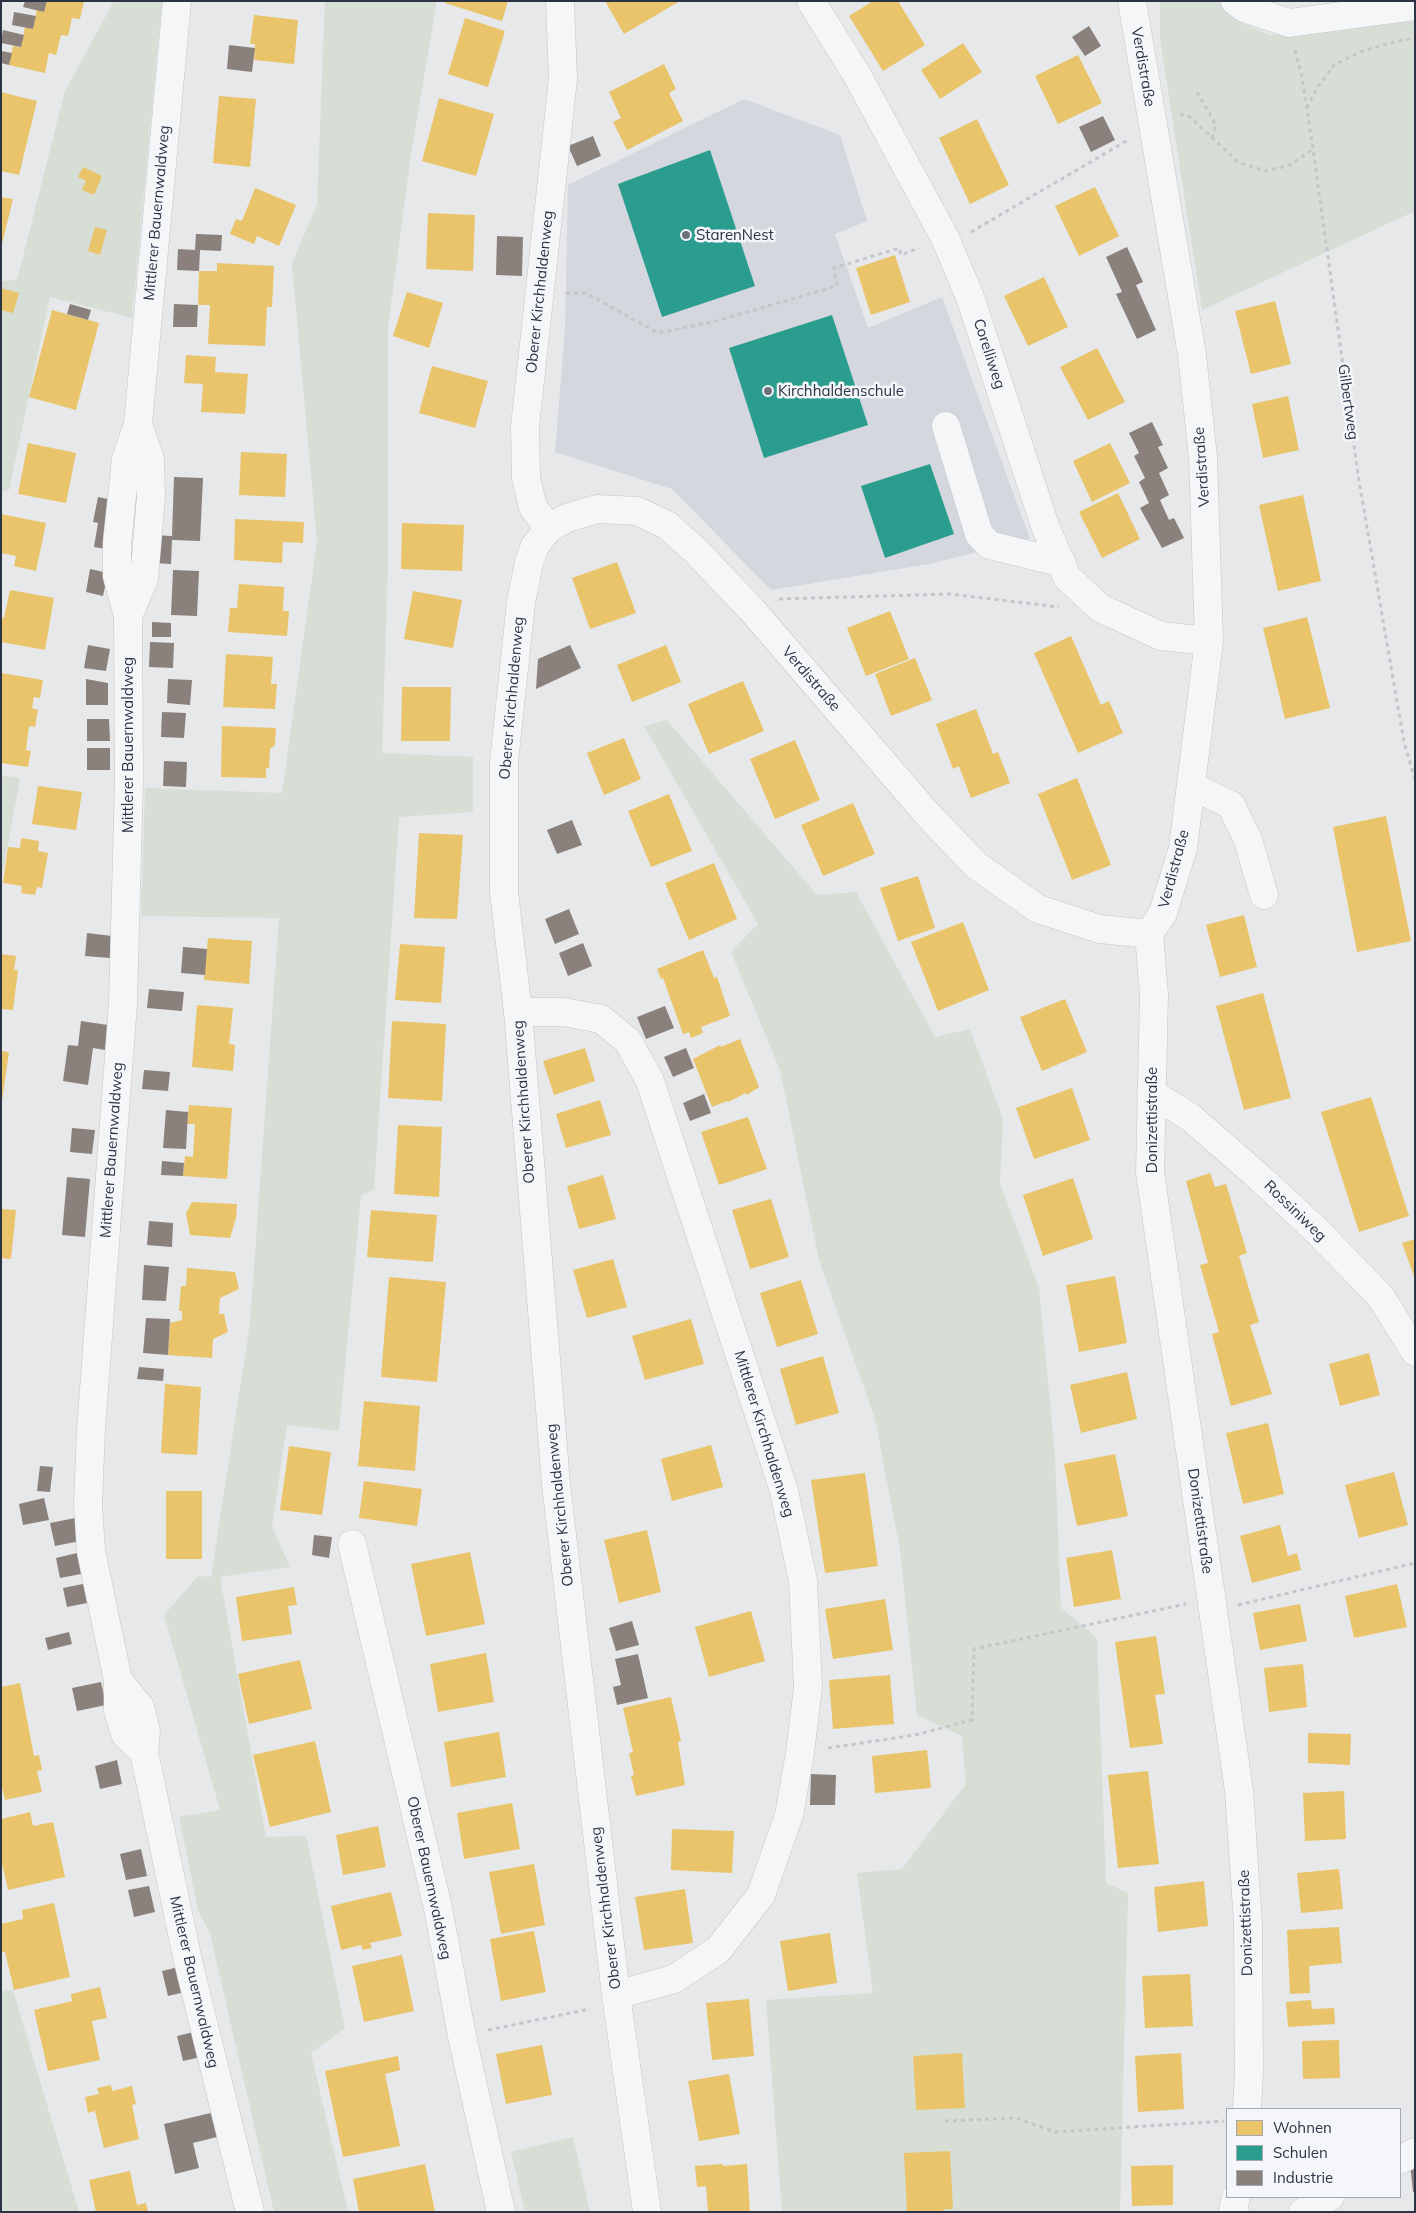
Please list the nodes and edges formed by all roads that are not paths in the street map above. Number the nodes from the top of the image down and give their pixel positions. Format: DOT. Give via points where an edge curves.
graph roads {
  1 [pos="176,1"];
  2 [pos="560,1"];
  3 [pos="811,1"];
  4 [pos="1132,1"];
  5 [pos="1235,1"];
  6 [pos="1415,6"];
  7 [pos="138,424"];
  8 [pos="946,426"];
  9 [pos="122,494"];
  10 [pos="151,497"];
  11 [pos="549,528"];
  12 [pos="116,543"];
  13 [pos="147,545"];
  14 [pos="1062,564"];
  15 [pos="128,616"];
  16 [pos="1209,641"];
  17 [pos="1192,786"];
  18 [pos="1264,895"];
  19 [pos="1149,934"];
  20 [pos="518,1012"];
  21 [pos="1151,1094"];
  22 [pos="1415,1352"];
  23 [pos="352,1544"];
  24 [pos="616,1999"];
  25 [pos="1247,2108"];
  26 [pos="1415,2152"];
  27 [pos="1401,2159"];
  28 [pos="1236,2198"];
  29 [pos="1328,2198"];
  30 [pos="250,2212"];
  31 [pos="501,2212"];
  32 [pos="647,2212"];
  33 [pos="1233,2212"];
  34 [pos="1303,2212"];
  1 -- 7 [label="street, Mittlerer Bauernwaldweg"];
  2 -- 11 [label="street, Oberer Kirchhaldenweg" via="563,79 526,426 526,478 533,507"];
  3 -- 14 [label="street, Corelliweg" via="857,75 946,242 970,297 1045,526"];
  4 -- 16 [label="street, Verdistraße" via="1192,355 1203,457"];
  5 -- 6 [label="street" via="1244,8 1289,23"];
  7 -- 9 [label="street, Mittlerer Bauernwaldweg" via="126,459"];
  7 -- 10 [label="street, Mittlerer Bauernwaldweg" via="150,459"];
  8 -- 14 [label="street" via="979,534 990,546"];
  9 -- 10 [label="street"];
  9 -- 12 [label="street, Mittlerer Bauernwaldweg"];
  10 -- 13 [label="street, Mittlerer Bauernwaldweg"];
  11 -- 19 [label="street, Verdistraße" via="567,518 597,509 637,511 667,525 696,550 752,610 928,816 977,866 1038,909 1100,929"];
  11 -- 20 [label="street, Oberer Kirchhaldenweg" via="535,546 529,562 504,762 504,892"];
  12 -- 13 [label="street"];
  12 -- 15 [label="street, Mittlerer Bauernwaldweg" via="116,576"];
  13 -- 15 [label="street, Mittlerer Bauernwaldweg" via="144,579"];
  14 -- 16 [label="street, Corelliweg" via="1067,577 1100,608 1161,636"];
  15 -- 30 [label="street, Mittlerer Bauernwaldweg" via="129,781 123,1003 91,1429 88,1504 91,1551 118,1680 140,1707 146,1731 144,1752 188,1961"];
  16 -- 17 [label="street, Verdistraße"];
  17 -- 18 [label="street" via="1230,805 1248,840"];
  17 -- 19 [label="street, Verdistraße" via="1183,848 1163,913"];
  19 -- 21 [label="street, Donizettistraße" via="1154,995"];
  20 -- 24 [label="street, Oberer Kirchhaldenweg" via="556,1484"];
  20 -- 24 [label="street, Mittlerer Kirchhaldenweg" via="564,1012 600,1019 628,1041 650,1081 784,1491 803,1582 808,1687 800,1753 789,1815 761,1895 718,1950 674,1978"];
  21 -- 22 [label="street, Rossiniweg" via="1190,1117 1316,1230 1381,1297"];
  21 -- 25 [label="street, Donizettistraße" via="1150,1172 1239,1791 1248,1924"];
  23 -- 31 [label="street, Oberer Bauernwaldweg" via="438,1908"];
  24 -- 32 [label="street, Oberer Kirchhaldenweg"];
  26 -- 27 [label="street"];
  28 -- 33 [label="street"];
  29 -- 34 [label="street"];
}
